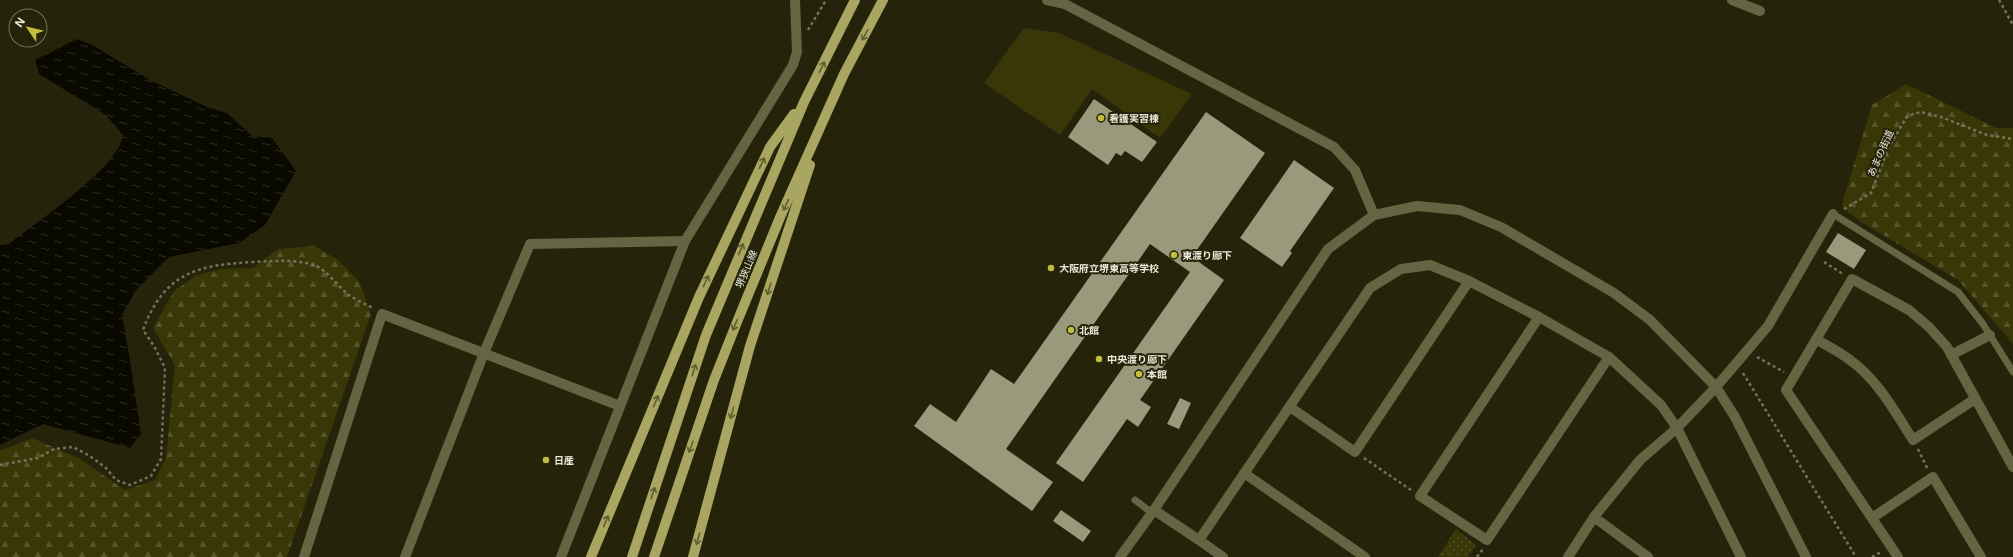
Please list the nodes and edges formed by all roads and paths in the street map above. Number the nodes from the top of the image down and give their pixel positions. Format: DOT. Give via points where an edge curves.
graph roads {
  1 [pos="795,0"];
  2 [pos="826,0"];
  3 [pos="855,0"];
  4 [pos="883,0"];
  5 [pos="1047,0"];
  6 [pos="1732,0"];
  7 [pos="2000,0"];
  8 [pos="1760,11"];
  9 [pos="2013,25"];
  10 [pos="808,31"];
  11 [pos="804,102"];
  12 [pos="825,119"];
  13 [pos="2013,139"];
  14 [pos="1834,214"];
  15 [pos="1374,216"];
  16 [pos="685,241"];
  17 [pos="1824,262"];
  18 [pos="1852,279"];
  19 [pos="1469,280"];
  20 [pos="382,314"];
  21 [pos="1539,317"];
  22 [pos="1990,335"];
  23 [pos="1816,340"];
  24 [pos="484,353"];
  25 [pos="1951,355"];
  26 [pos="1609,357"];
  27 [pos="1756,357"];
  28 [pos="1742,372"];
  29 [pos="2013,372"];
  30 [pos="1793,378"];
  31 [pos="1716,387"];
  32 [pos="1976,399"];
  33 [pos="620,406"];
  34 [pos="1290,407"];
  35 [pos="1676,428"];
  36 [pos="1913,440"];
  37 [pos="1355,452"];
  38 [pos="2012,461"];
  39 [pos="0,465"];
  40 [pos="1244,473"];
  41 [pos="1932,477"];
  42 [pos="1420,496"];
  43 [pos="1135,500"];
  44 [pos="1153,512"];
  45 [pos="1594,517"];
  46 [pos="1872,518"];
  47 [pos="1199,540"];
  48 [pos="304,557"];
  49 [pos="405,557"];
  50 [pos="561,557"];
  51 [pos="591,557"];
  52 [pos="632,557"];
  53 [pos="654,557"];
  54 [pos="693,557"];
  55 [pos="1120,557"];
  56 [pos="1224,557"];
  57 [pos="1366,557"];
  58 [pos="1568,557"];
  59 [pos="1648,557"];
  60 [pos="1741,557"];
  61 [pos="1806,557"];
  62 [pos="1856,557"];
  63 [pos="1898,557"];
  64 [pos="1981,557"];
  1 -- 16 [label="street" via="797,52 793,65"];
  2 -- 10 [label="path"];
  11 -- 3 [label="main road, 堺狭山線, one-way"];
  4 -- 12 [label="main road, 堺狭山線, one-way" via="844,74"];
  5 -- 15 [label="street" via="1065,4 1334,147 1355,170"];
  6 -- 8 [label="street"];
  7 -- 9 [label="path"];
  51 -- 11 [label="main road, one-way" via="698,297 770,147"];
  52 -- 11 [label="main road, 堺狭山線, one-way" via="706,334"];
  12 -- 53 [label="main road, 堺狭山線, one-way" via="781,215 714,380"];
  12 -- 54 [label="main road, one-way" via="750,346"];
  13 -- 14 [label="path, あまの街道" via="1987,134 1921,112 1913,114 1906,118 1890,147 1871,193"];
  14 -- 22 [label="lane" via="1958,292"];
  14 -- 31 [label="street" via="1768,326"];
  15 -- 31 [label="street" via="1417,206 1460,210 1501,227 1614,293 1650,320"];
  15 -- 44 [label="street" via="1328,249"];
  16 -- 24 [label="street" via="530,244"];
  16 -- 33 [label="street"];
  17 -- 18 [label="path"];
  18 -- 23 [label="street"];
  18 -- 25 [label="street" via="1909,310 1929,327"];
  19 -- 21 [label="street"];
  19 -- 34 [label="street" via="1430,264 1401,269 1370,288"];
  19 -- 37 [label="street"];
  20 -- 24 [label="street"];
  20 -- 39 [label="path" via="349,295 316,266 289,260 220,264 192,272 170,285 156,303 143,330 165,368 161,459 151,476 130,486 116,480 106,468 73,447 54,449 38,458"];
  20 -- 48 [label="street"];
  21 -- 26 [label="street"];
  21 -- 42 [label="street"];
  22 -- 25 [label="street"];
  22 -- 29 [label="lane"];
  23 -- 30 [label="street"];
  23 -- 36 [label="street" via="1850,360 1869,376"];
  24 -- 33 [label="street"];
  24 -- 49 [label="street"];
  25 -- 32 [label="street"];
  26 -- 35 [label="street" via="1661,405"];
  26 -- 42 [label="street" via="1487,540"];
  27 -- 30 [label="path"];
  28 -- 62 [label="path"];
  30 -- 46 [label="street" via="1786,390"];
  31 -- 35 [label="street"];
  31 -- 61 [label="street" via="1735,417"];
  32 -- 36 [label="street"];
  32 -- 38 [label="street"];
  33 -- 50 [label="street"];
  34 -- 37 [label="street"];
  34 -- 40 [label="street"];
  35 -- 45 [label="street" via="1640,460"];
  35 -- 60 [label="street"];
  36 -- 41 [label="path"];
  37 -- 42 [label="path"];
  40 -- 47 [label="street"];
  40 -- 57 [label="street"];
  41 -- 46 [label="street"];
  41 -- 64 [label="street"];
  43 -- 44 [label="lane"];
  44 -- 47 [label="street"];
  44 -- 55 [label="street"];
  45 -- 58 [label="street"];
  45 -- 59 [label="street"];
  46 -- 63 [label="street"];
  47 -- 56 [label="street"];
}
